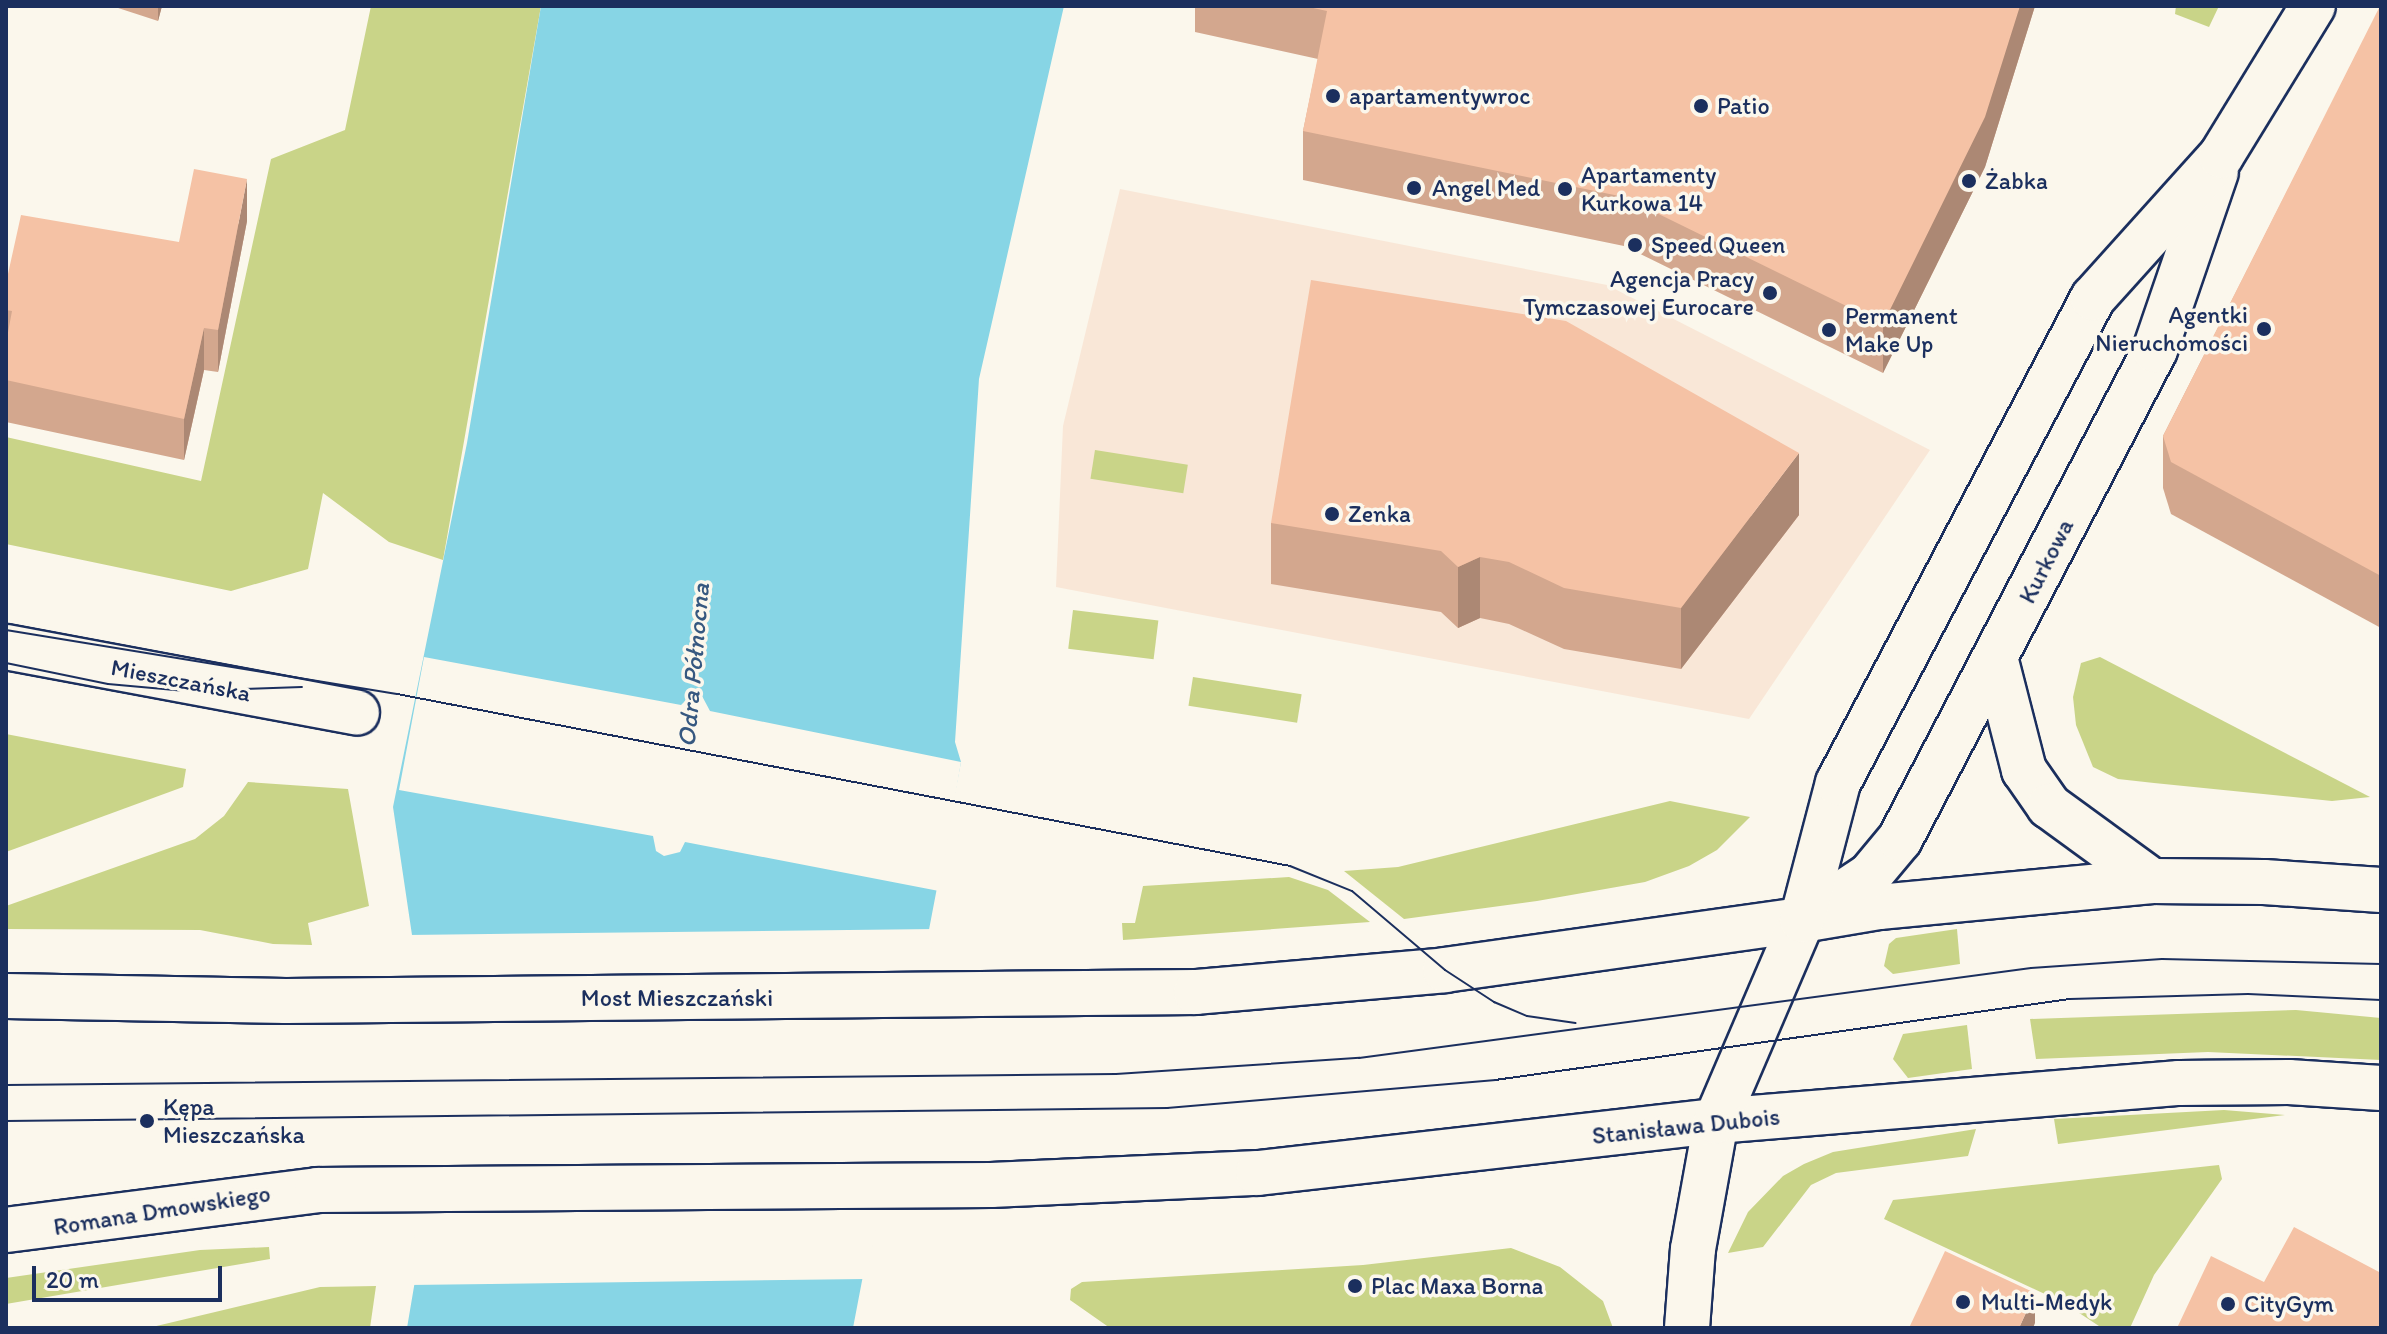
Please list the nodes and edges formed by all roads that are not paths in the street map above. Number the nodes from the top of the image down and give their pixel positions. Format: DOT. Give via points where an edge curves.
graph roads {
  1 [pos="2313,6"];
  2 [pos="2221,156"];
  3 [pos="6,647"];
  4 [pos="1996,661"];
  5 [pos="357,713"];
  6 [pos="2152,881"];
  7 [pos="2381,890"];
  8 [pos="1802,920"];
  9 [pos="6,996"];
  10 [pos="2381,1088"];
  11 [pos="1716,1121"];
  12 [pos="317,1190"];
  13 [pos="6,1230"];
  14 [pos="1687,1328"];
  1 -- 2 [label="main road, Kurkowa"];
  2 -- 4 [label="main road, Kurkowa" via="2162,334"];
  2 -- 8 [label="main road, Kurkowa" via="2093,298 1838,783"];
  3 -- 5 [label="main road, Mieszczańska"];
  4 -- 6 [label="main road" via="2024,770 2049,806"];
  4 -- 8 [label="main road, Kurkowa" via="1900,839 1870,875"];
  6 -- 7 [label="main road"];
  6 -- 8 [label="main road" via="1879,907"];
  8 -- 9 [label="main road, Most Mieszczański" via="1445,970 1196,992 316,1000"];
  8 -- 11 [label="main road, Kurkowa"];
  10 -- 11 [label="main road, Stanisława Dubois" via="2289,1082 2122,1086"];
  11 -- 12 [label="main road, Stanisława Dubois" via="1258,1173 991,1185"];
  11 -- 14 [label="main road" via="1693,1249"];
  12 -- 13 [label="main road, Romana Dmowskiego"];
}
